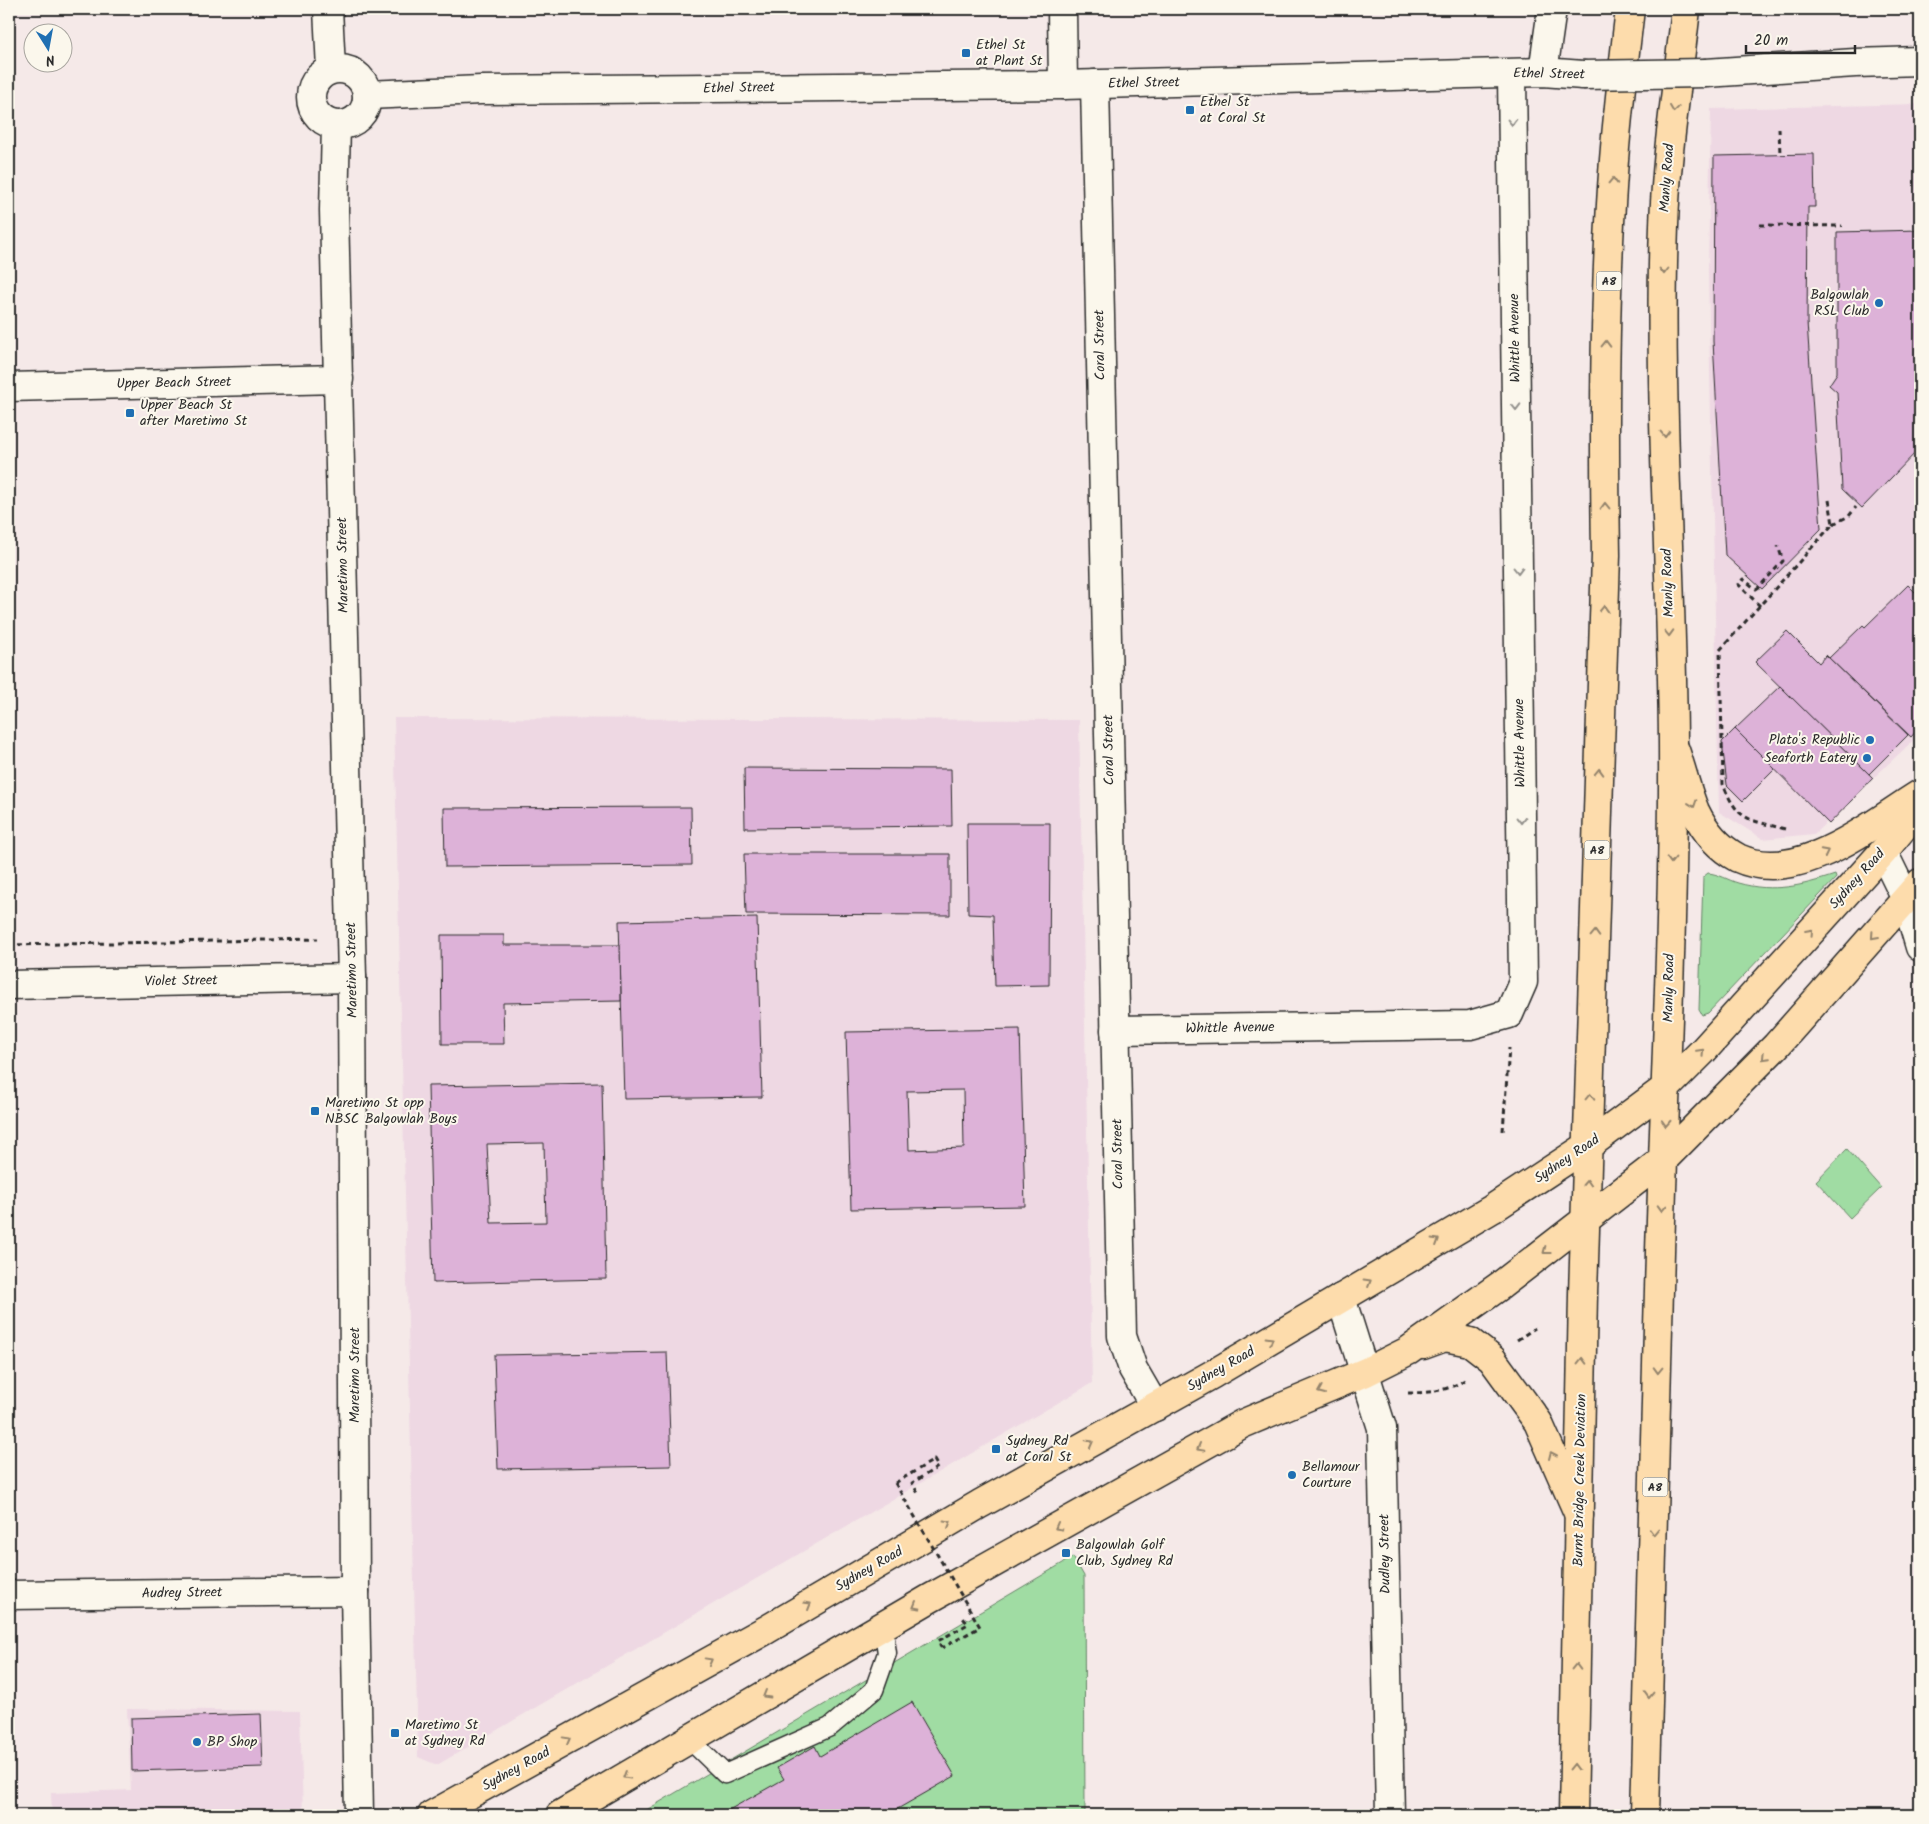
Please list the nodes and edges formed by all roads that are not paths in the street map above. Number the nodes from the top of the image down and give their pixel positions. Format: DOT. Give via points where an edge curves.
graph roads {
  1 [pos="328,9"];
  2 [pos="1062,9"];
  3 [pos="1552,9"];
  4 [pos="1630,9"];
  5 [pos="1686,9"];
  6 [pos="1920,61"];
  7 [pos="331,69"];
  8 [pos="1542,72"];
  9 [pos="1512,74"];
  10 [pos="1095,84"];
  11 [pos="1063,85"];
  12 [pos="367,95"];
  13 [pos="336,125"];
  14 [pos="339,379"];
  15 [pos="9,387"];
  16 [pos="1673,741"];
  17 [pos="1920,794"];
  18 [pos="1920,807"];
  19 [pos="1883,852"];
  20 [pos="1913,891"];
  21 [pos="1920,947"];
  22 [pos="352,978"];
  23 [pos="9,984"];
  24 [pos="1115,1030"];
  25 [pos="1667,1087"];
  26 [pos="1589,1145"];
  27 [pos="1664,1159"];
  28 [pos="1585,1221"];
  29 [pos="1341,1298"];
  30 [pos="1408,1351"];
  31 [pos="1366,1372"];
  32 [pos="1156,1407"];
  33 [pos="1579,1515"];
  34 [pos="355,1591"];
  35 [pos="9,1595"];
  36 [pos="883,1625"];
  37 [pos="689,1739"];
  38 [pos="359,1815"];
  39 [pos="432,1815"];
  40 [pos="560,1815"];
  41 [pos="1390,1815"];
  42 [pos="1573,1815"];
  43 [pos="1645,1815"];
  1 -- 7 [label="street"];
  2 -- 11 [label="street"];
  3 -- 8 [label="street"];
  26 -- 4 [label="main road, A8, one-way" via="1606,555 1607,319 1614,161"];
  5 -- 16 [label="main road, Manly Road / A8, one-way" via="1669,145 1664,224 1667,550"];
  6 -- 8 [label="street, Ethel Street, bridge" via="1706,73 1582,75"];
  7 -- 12 [label="street" via="351,71 365,85"];
  7 -- 13 [label="street" via="312,86 311,104 320,118"];
  8 -- 9 [label="street, Ethel Street"];
  9 -- 10 [label="street, Ethel Street"];
  9 -- 24 [label="street, Whittle Avenue, one-way" via="1523,982 1509,1014 1470,1025"];
  10 -- 11 [label="street, Ethel Street"];
  10 -- 24 [label="street, Coral Street"];
  11 -- 12 [label="street, Ethel Street" via="481,90"];
  12 -- 13 [label="street" via="366,105 355,120"];
  13 -- 14 [label="street, Maretimo Street" via="334,210"];
  14 -- 15 [label="street, Upper Beach Street"];
  14 -- 22 [label="street, Maretimo Street"];
  16 -- 17 [label="main road, one-way" via="1696,812 1710,835 1724,851 1747,862 1767,866 1793,864 1822,854"];
  16 -- 25 [label="main road, Manly Road / A8, one-way"];
  18 -- 19 [label="main road, Sydney Road"];
  19 -- 20 [label="street"];
  25 -- 19 [label="main road, Sydney Road, one-way"];
  20 -- 21 [label="street"];
  20 -- 27 [label="main road, one-way" via="1776,1046"];
  22 -- 23 [label="street, Violet Street"];
  22 -- 34 [label="street, Maretimo Street"];
  24 -- 32 [label="street, Coral Street" via="1122,1336 1133,1369"];
  25 -- 26 [label="main road, Sydney Road"];
  25 -- 27 [label="main road, Manly Road / A8, one-way"];
  28 -- 26 [label="main road, Burnt Bridge Creek Deviation / A8, one-way"];
  29 -- 26 [label="main road, Sydney Road, one-way" via="1492,1209"];
  27 -- 28 [label="main road"];
  27 -- 43 [label="main road, A8, one-way"];
  28 -- 30 [label="main road, one-way"];
  33 -- 28 [label="main road, Burnt Bridge Creek Deviation / A8, one-way"];
  29 -- 31 [label="street, Dudley Street"];
  32 -- 29 [label="main road, Sydney Road, one-way"];
  30 -- 31 [label="main road"];
  33 -- 30 [label="main road, one-way" via="1538,1422 1492,1359 1470,1342 1445,1336"];
  31 -- 36 [label="main road, one-way" via="1242,1424"];
  31 -- 41 [label="street, Dudley Street" via="1382,1428"];
  39 -- 32 [label="main road, Sydney Road, one-way" via="766,1630 980,1504"];
  42 -- 33 [label="main road, Burnt Bridge Creek Deviation / A8, one-way"];
  34 -- 35 [label="street, Audrey Street"];
  34 -- 38 [label="street, Maretimo Street"];
  36 -- 37 [label="main road, one-way"];
  36 -- 37 [label="lane" via="887,1653 874,1690 830,1727 725,1774"];
  37 -- 40 [label="main road, one-way"];
}
